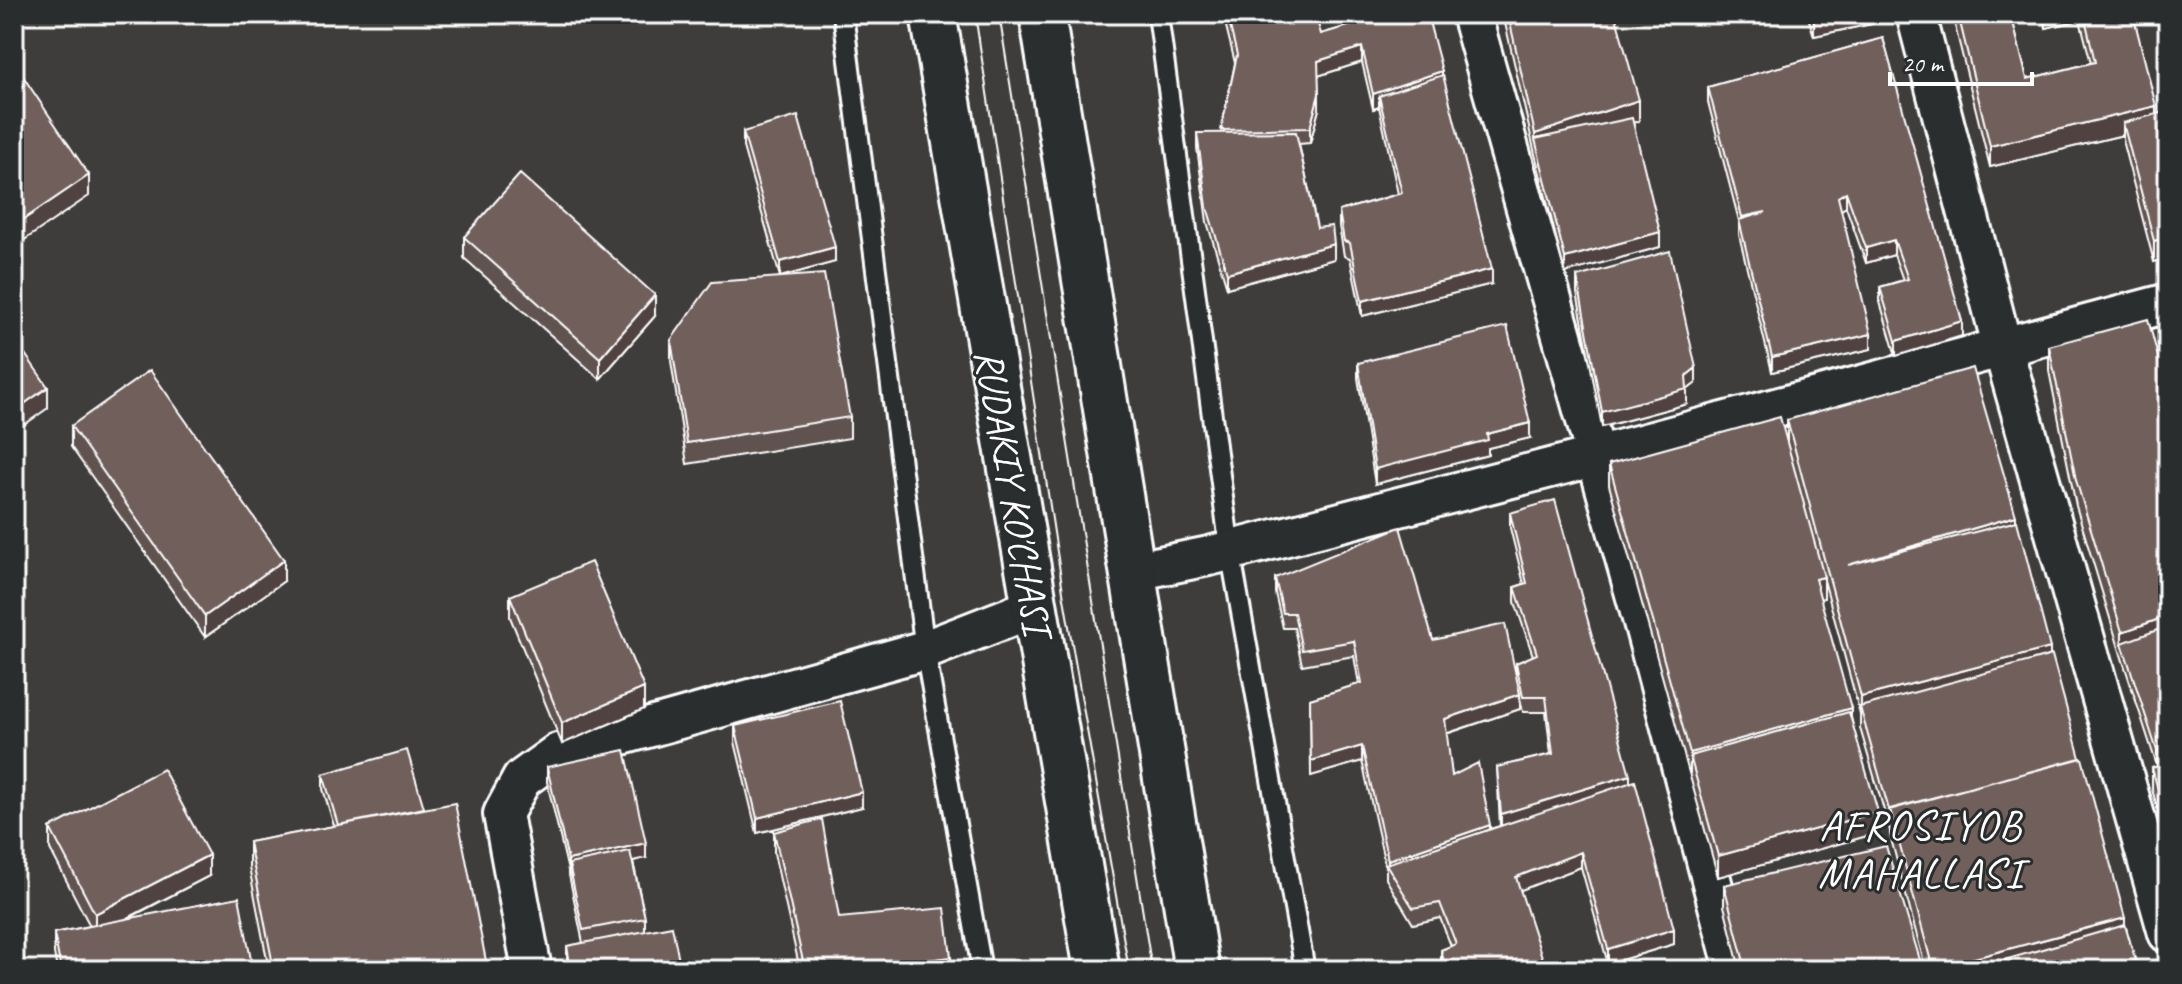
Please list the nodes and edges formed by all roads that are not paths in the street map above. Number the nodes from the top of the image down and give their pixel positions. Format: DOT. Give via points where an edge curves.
graph roads {
  1 [pos="843,14"];
  2 [pos="933,14"];
  3 [pos="1042,14"];
  4 [pos="1158,14"];
  5 [pos="1471,14"];
  6 [pos="1916,14"];
  7 [pos="2168,303"];
  8 [pos="2003,349"];
  9 [pos="1593,457"];
  10 [pos="1230,550"];
  11 [pos="1130,572"];
  12 [pos="1033,608"];
  13 [pos="925,650"];
  14 [pos="2168,933"];
  15 [pos="532,970"];
  16 [pos="982,970"];
  17 [pos="1097,970"];
  18 [pos="1197,970"];
  19 [pos="1305,970"];
  20 [pos="1735,970"];
  1 -- 13 [label="lane"];
  2 -- 12 [label="main road, RUDAKIY KO'CHASI"];
  3 -- 11 [label="main road"];
  4 -- 10 [label="lane"];
  5 -- 9 [label="street"];
  6 -- 8 [label="street"];
  7 -- 8 [label="street"];
  8 -- 9 [label="street"];
  8 -- 14 [label="street"];
  9 -- 10 [label="street"];
  9 -- 20 [label="street" via="1645,629"];
  10 -- 11 [label="street"];
  10 -- 19 [label="lane"];
  11 -- 18 [label="main road"];
  12 -- 13 [label="street"];
  12 -- 17 [label="main road, RUDAKIY KO'CHASI"];
  13 -- 15 [label="street" via="558,753 522,779 503,814"];
  13 -- 16 [label="lane"];
}
